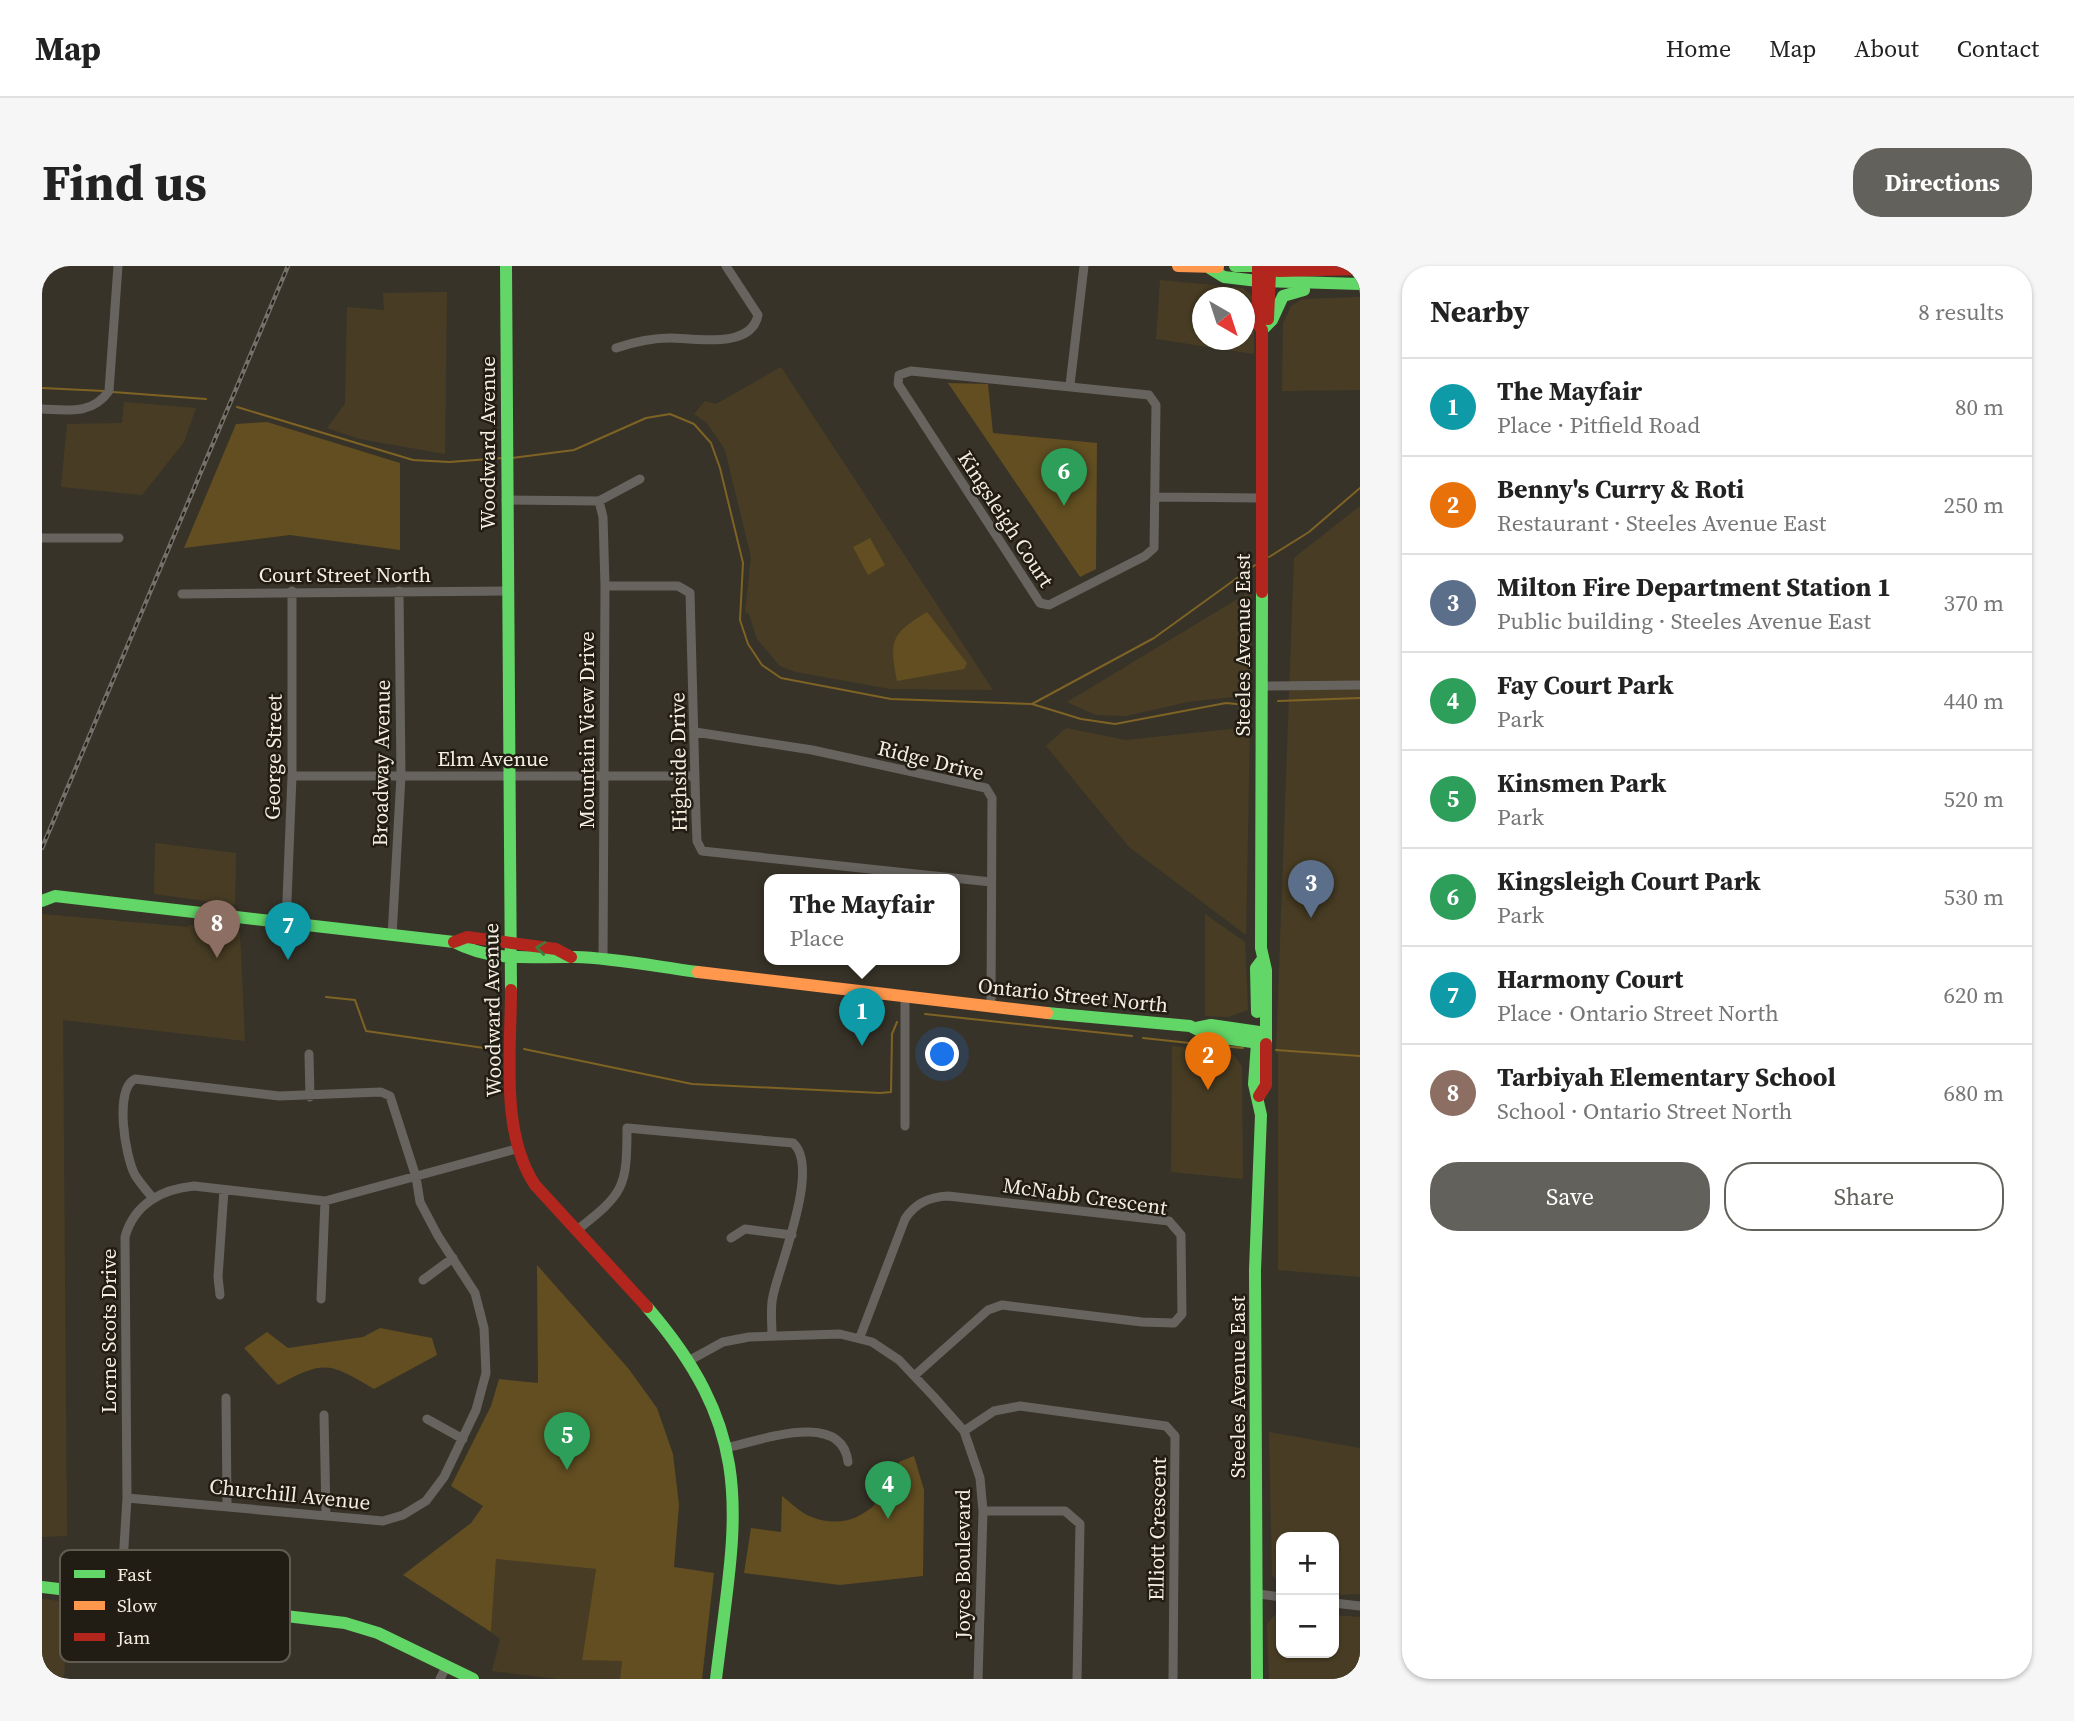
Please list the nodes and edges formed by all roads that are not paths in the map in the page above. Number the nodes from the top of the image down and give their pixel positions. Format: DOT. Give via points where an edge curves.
graph roads {
  1 [pos="118,266"];
  2 [pos="506,266"];
  3 [pos="726,266"];
  4 [pos="1084,266"];
  5 [pos="1178,266"];
  6 [pos="1235,266"];
  7 [pos="1216,267"];
  8 [pos="1360,269"];
  9 [pos="1264,272"];
  10 [pos="1360,284"];
  11 [pos="1322,285"];
  12 [pos="1265,327"];
  13 [pos="616,348"];
  14 [pos="1070,385"];
  15 [pos="42,409"];
  16 [pos="640,479"];
  17 [pos="1157,497"];
  18 [pos="1260,498"];
  19 [pos="506,500"];
  20 [pos="599,501"];
  21 [pos="42,538"];
  22 [pos="119,538"];
  23 [pos="605,586"];
  24 [pos="292,590"];
  25 [pos="400,591"];
  26 [pos="508,591"];
  27 [pos="182,594"];
  28 [pos="1360,685"];
  29 [pos="1262,686"];
  30 [pos="695,732"];
  31 [pos="507,775"];
  32 [pos="603,775"];
  33 [pos="292,776"];
  34 [pos="401,776"];
  35 [pos="695,776"];
  36 [pos="924,874"];
  37 [pos="960,878"];
  38 [pos="991,881"];
  39 [pos="42,886"];
  40 [pos="55,896"];
  41 [pos="42,901"];
  42 [pos="286,925"];
  43 [pos="393,936"];
  44 [pos="454,942"];
  45 [pos="510,943"];
  46 [pos="510,957"];
  47 [pos="571,957"];
  48 [pos="603,960"];
  49 [pos="905,996"];
  50 [pos="991,1005"];
  51 [pos="1262,1038"];
  52 [pos="309,1054"];
  53 [pos="310,1097"];
  54 [pos="905,1126"];
  55 [pos="516,1149"];
  56 [pos="416,1177"];
  57 [pos="224,1190"];
  58 [pos="152,1197"];
  59 [pos="325,1201"];
  60 [pos="577,1230"];
  61 [pos="792,1235"];
  62 [pos="731,1238"];
  63 [pos="453,1258"];
  64 [pos="423,1280"];
  65 [pos="220,1295"];
  66 [pos="321,1299"];
  67 [pos="772,1335"];
  68 [pos="860,1337"];
  69 [pos="692,1359"];
  70 [pos="914,1376"];
  71 [pos="226,1398"];
  72 [pos="324,1415"];
  73 [pos="427,1419"];
  74 [pos="964,1431"];
  75 [pos="463,1438"];
  76 [pos="729,1447"];
  77 [pos="848,1462"];
  78 [pos="127,1497"];
  79 [pos="227,1504"];
  80 [pos="983,1511"];
  81 [pos="326,1516"];
  82 [pos="124,1550"];
  83 [pos="42,1587"];
  84 [pos="60,1589"];
  85 [pos="1258,1594"];
  86 [pos="1276,1596"];
  87 [pos="1339,1604"];
  88 [pos="1360,1606"];
  89 [pos="290,1616"];
  90 [pos="443,1673"];
  91 [pos="473,1679"];
  92 [pos="716,1679"];
  93 [pos="978,1679"];
  94 [pos="1077,1679"];
  95 [pos="1173,1679"];
  96 [pos="1257,1679"];
  1 -- 15 [label="street" via="110,387 104,397 84,410"];
  2 -- 19 [label="main road, Woodward Avenue"];
  3 -- 13 [label="street" via="758,315 751,328 721,342 669,338"];
  4 -- 14 [label="street"];
  5 -- 7 [label="main road"];
  6 -- 9 [label="main road"];
  7 -- 9 [label="main road" via="1224,277"];
  8 -- 9 [label="main road"];
  9 -- 11 [label="main road"];
  9 -- 12 [label="main road, Steeles Avenue East"];
  10 -- 11 [label="main road"];
  11 -- 12 [label="main road" via="1283,296"];
  12 -- 18 [label="main road, Steeles Avenue East"];
  14 -- 17 [label="street, Kingsleigh Court" via="1153,397"];
  14 -- 17 [label="street, Kingsleigh Court" via="911,371 897,380 1044,605 1149,554 1156,540"];
  16 -- 20 [label="street"];
  17 -- 18 [label="street"];
  18 -- 29 [label="main road, Steeles Avenue East"];
  19 -- 20 [label="street"];
  19 -- 26 [label="main road, Woodward Avenue"];
  20 -- 23 [label="street, Mountain View Drive"];
  21 -- 22 [label="street"];
  23 -- 30 [label="street, Highside Drive" via="678,586 690,593"];
  23 -- 32 [label="street, Mountain View Drive"];
  24 -- 25 [label="street, Court Street North"];
  24 -- 27 [label="street, Court Street North"];
  24 -- 33 [label="street, George Street"];
  25 -- 26 [label="street, Court Street North"];
  25 -- 34 [label="street, Broadway Avenue"];
  26 -- 31 [label="main road, Woodward Avenue"];
  28 -- 29 [label="street"];
  29 -- 51 [label="main road, Steeles Avenue East" via="1262,960 1255,968"];
  30 -- 35 [label="street, Highside Drive"];
  30 -- 38 [label="street, Ridge Drive" via="812,750 986,788 992,798"];
  31 -- 32 [label="street, Elm Avenue"];
  31 -- 34 [label="street, Elm Avenue"];
  31 -- 45 [label="main road, Woodward Avenue"];
  32 -- 35 [label="street, Elm Avenue"];
  32 -- 48 [label="street, Mountain View Drive"];
  33 -- 34 [label="street, Elm Avenue"];
  33 -- 42 [label="street, George Street"];
  34 -- 43 [label="street, Broadway Avenue"];
  35 -- 36 [label="street, Highside Drive" via="697,842 702,851"];
  37 -- 38 [label="street, Highside Drive"];
  38 -- 50 [label="street, Ridge Drive"];
  39 -- 40 [label="main road"];
  40 -- 41 [label="main road, Ontario Street North"];
  40 -- 42 [label="main road, Ontario Street North"];
  42 -- 43 [label="main road, Ontario Street North"];
  43 -- 44 [label="main road, Ontario Street North"];
  44 -- 45 [label="main road, Ontario Street North" via="467,937"];
  44 -- 46 [label="main road, Ontario Street North" via="467,950"];
  45 -- 46 [label="main road, Woodward Avenue"];
  47 -- 45 [label="main road, Ontario Street North, one-way" via="556,949"];
  46 -- 47 [label="main road, Ontario Street North" via="556,961"];
  46 -- 55 [label="main road, Woodward Avenue"];
  47 -- 48 [label="main road, Ontario Street North"];
  48 -- 49 [label="main road, Ontario Street North"];
  49 -- 50 [label="main road, Ontario Street North"];
  49 -- 54 [label="street"];
  50 -- 51 [label="main road, Ontario Street North"];
  51 -- 85 [label="main road, Steeles Avenue East" via="1266,1085 1259,1096 1255,1261"];
  52 -- 53 [label="street"];
  53 -- 56 [label="street, Churchill Avenue" via="381,1092 390,1096"];
  53 -- 58 [label="street" via="145,1079 128,1083 124,1091 128,1155 134,1174"];
  55 -- 56 [label="street"];
  55 -- 60 [label="main road, Woodward Avenue" via="535,1185"];
  56 -- 59 [label="street"];
  56 -- 63 [label="street, Churchill Avenue" via="420,1202"];
  57 -- 58 [label="street" via="187,1186"];
  57 -- 59 [label="street"];
  57 -- 65 [label="street"];
  58 -- 78 [label="street, Lorne Scots Drive" via="129,1221 125,1237"];
  59 -- 66 [label="street"];
  60 -- 61 [label="street" via="620,1193 627,1128 793,1143 801,1162"];
  60 -- 69 [label="main road, Woodward Avenue"];
  61 -- 62 [label="street" via="746,1230"];
  61 -- 67 [label="street" via="772,1299"];
  63 -- 64 [label="street"];
  63 -- 75 [label="street, Churchill Avenue" via="475,1293 484,1328 486,1373 477,1410"];
  67 -- 68 [label="street, Joyce Boulevard"];
  67 -- 69 [label="street, Joyce Boulevard" via="723,1342"];
  68 -- 70 [label="street, Joyce Boulevard" via="899,1360"];
  68 -- 70 [label="street, McNabb Crescent" via="905,1219 928,1199 948,1196 1170,1221 1181,1235 1182,1314 1174,1323 1002,1305 988,1310"];
  69 -- 76 [label="main road, Woodward Avenue"];
  70 -- 74 [label="street, Joyce Boulevard"];
  71 -- 79 [label="street"];
  72 -- 81 [label="street"];
  73 -- 75 [label="street"];
  74 -- 80 [label="street, Joyce Boulevard" via="980,1478"];
  74 -- 95 [label="street, Elliott Crescent" via="994,1411 1020,1406 1172,1430"];
  75 -- 81 [label="street, Churchill Avenue" via="426,1501 402,1515 383,1521"];
  76 -- 77 [label="street" via="825,1432 842,1444"];
  76 -- 92 [label="main road, Woodward Avenue" via="733,1534"];
  78 -- 79 [label="street, Churchill Avenue"];
  78 -- 82 [label="street, Lorne Scots Drive"];
  79 -- 81 [label="street, Churchill Avenue"];
  80 -- 93 [label="street, Joyce Boulevard"];
  80 -- 94 [label="street" via="1065,1511 1080,1524"];
  83 -- 84 [label="main road"];
  85 -- 86 [label="street"];
  85 -- 96 [label="main road, Steeles Avenue East"];
  87 -- 88 [label="street"];
  89 -- 90 [label="main road" via="345,1623 378,1633"];
  90 -- 91 [label="main road"];
}
